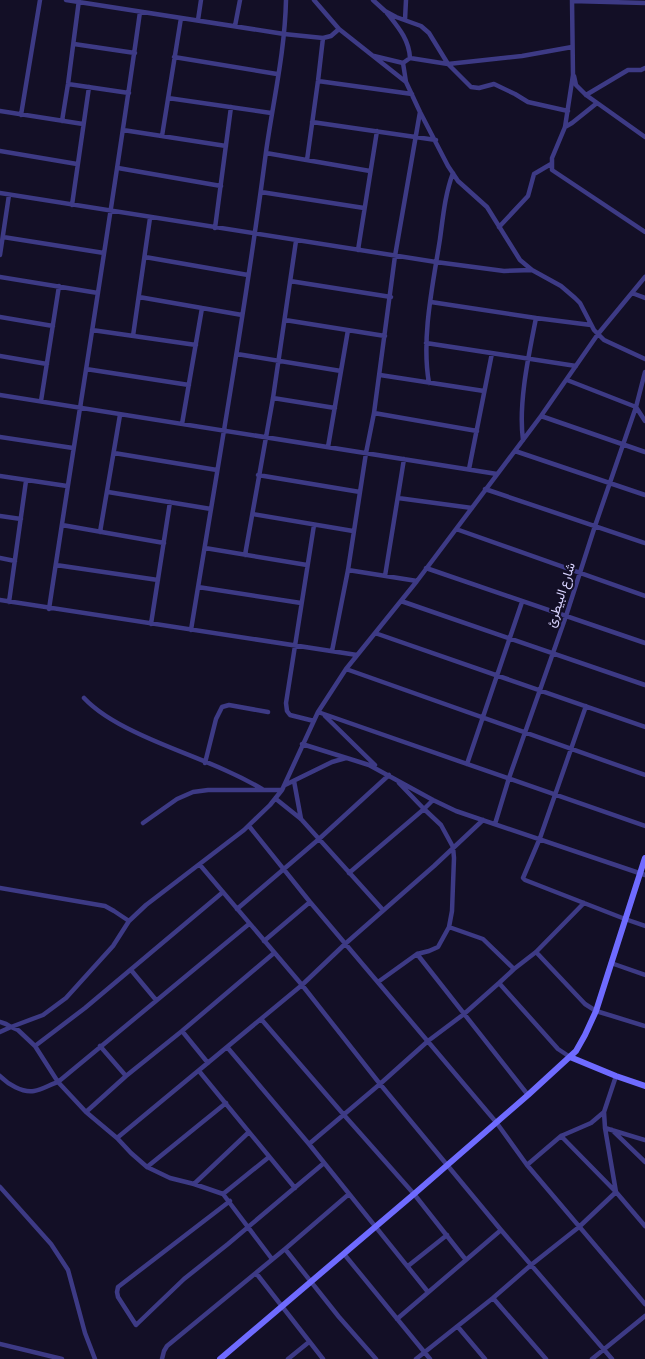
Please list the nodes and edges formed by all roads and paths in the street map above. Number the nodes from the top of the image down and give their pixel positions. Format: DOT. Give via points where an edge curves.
graph roads {
  1 [pos="40,0"];
  2 [pos="66,0"];
  3 [pos="201,0"];
  4 [pos="240,0"];
  5 [pos="286,0"];
  6 [pos="314,0"];
  7 [pos="373,0"];
  8 [pos="406,0"];
  9 [pos="572,0"];
  10 [pos="79,1"];
  11 [pos="645,3"];
  12 [pos="385,11"];
  13 [pos="140,12"];
  14 [pos="181,18"];
  15 [pos="198,20"];
  16 [pos="405,20"];
  17 [pos="235,26"];
  18 [pos="339,29"];
  19 [pos="284,34"];
  20 [pos="323,38"];
  21 [pos="74,44"];
  22 [pos="572,47"];
  23 [pos="135,52"];
  24 [pos="372,55"];
  25 [pos="174,57"];
  26 [pos="410,58"];
  27 [pos="403,63"];
  28 [pos="448,64"];
  29 [pos="645,68"];
  30 [pos="278,74"];
  31 [pos="573,75"];
  32 [pos="318,81"];
  33 [pos="406,82"];
  34 [pos="68,84"];
  35 [pos="89,87"];
  36 [pos="129,93"];
  37 [pos="412,94"];
  38 [pos="586,95"];
  39 [pos="168,98"];
  40 [pos="597,104"];
  41 [pos="231,107"];
  42 [pos="0,111"];
  43 [pos="568,111"];
  44 [pos="420,112"];
  45 [pos="271,113"];
  46 [pos="21,115"];
  47 [pos="62,121"];
  48 [pos="312,122"];
  49 [pos="83,124"];
  50 [pos="565,127"];
  51 [pos="123,130"];
  52 [pos="376,131"];
  53 [pos="162,136"];
  54 [pos="416,137"];
  55 [pos="645,137"];
  56 [pos="436,140"];
  57 [pos="226,146"];
  58 [pos="0,151"];
  59 [pos="266,152"];
  60 [pos="307,160"];
  61 [pos="77,164"];
  62 [pos="552,164"];
  63 [pos="118,168"];
  64 [pos="370,171"];
  65 [pos="453,173"];
  66 [pos="221,186"];
  67 [pos="261,192"];
  68 [pos="0,193"];
  69 [pos="9,195"];
  70 [pos="72,205"];
  71 [pos="364,208"];
  72 [pos="111,212"];
  73 [pos="150,218"];
  74 [pos="499,227"];
  75 [pos="215,228"];
  76 [pos="645,232"];
  77 [pos="255,234"];
  78 [pos="3,237"];
  79 [pos="296,241"];
  80 [pos="358,250"];
  81 [pos="104,253"];
  82 [pos="0,255"];
  83 [pos="395,256"];
  84 [pos="145,257"];
  85 [pos="436,262"];
  86 [pos="532,270"];
  87 [pos="248,275"];
  88 [pos="0,277"];
  89 [pos="645,277"];
  90 [pos="290,281"];
  91 [pos="59,286"];
  92 [pos="98,293"];
  93 [pos="632,293"];
  94 [pos="391,296"];
  95 [pos="139,297"];
  96 [pos="645,298"];
  97 [pos="431,302"];
  98 [pos="202,308"];
  99 [pos="242,315"];
  100 [pos="0,317"];
  101 [pos="536,318"];
  102 [pos="285,320"];
  103 [pos="591,325"];
  104 [pos="53,326"];
  105 [pos="92,330"];
  106 [pos="348,330"];
  107 [pos="598,334"];
  108 [pos="133,336"];
  109 [pos="385,336"];
  110 [pos="426,343"];
  111 [pos="196,345"];
  112 [pos="492,353"];
  113 [pos="237,354"];
  114 [pos="0,356"];
  115 [pos="528,358"];
  116 [pos="645,359"];
  117 [pos="279,360"];
  118 [pos="47,364"];
  119 [pos="576,366"];
  120 [pos="86,369"];
  121 [pos="341,371"];
  122 [pos="645,372"];
  123 [pos="380,375"];
  124 [pos="567,380"];
  125 [pos="429,383"];
  126 [pos="189,386"];
  127 [pos="484,392"];
  128 [pos="0,395"];
  129 [pos="273,398"];
  130 [pos="41,401"];
  131 [pos="636,407"];
  132 [pos="80,408"];
  133 [pos="335,408"];
  134 [pos="374,413"];
  135 [pos="120,415"];
  136 [pos="541,416"];
  137 [pos="645,421"];
  138 [pos="182,424"];
  139 [pos="224,431"];
  140 [pos="477,431"];
  141 [pos="0,437"];
  142 [pos="266,437"];
  143 [pos="523,440"];
  144 [pos="623,445"];
  145 [pos="328,447"];
  146 [pos="73,448"];
  147 [pos="515,451"];
  148 [pos="114,452"];
  149 [pos="645,452"];
  150 [pos="366,453"];
  151 [pos="404,459"];
  152 [pos="469,469"];
  153 [pos="217,470"];
  154 [pos="497,474"];
  155 [pos="258,475"];
  156 [pos="0,476"];
  157 [pos="26,481"];
  158 [pos="610,483"];
  159 [pos="67,486"];
  160 [pos="485,490"];
  161 [pos="108,492"];
  162 [pos="360,492"];
  163 [pos="645,495"];
  164 [pos="398,498"];
  165 [pos="170,502"];
  166 [pos="472,508"];
  167 [pos="211,509"];
  168 [pos="252,514"];
  169 [pos="0,516"];
  170 [pos="21,519"];
  171 [pos="62,525"];
  172 [pos="314,525"];
  173 [pos="595,526"];
  174 [pos="456,529"];
  175 [pos="353,531"];
  176 [pos="100,532"];
  177 [pos="164,543"];
  178 [pos="645,544"];
  179 [pos="205,548"];
  180 [pos="245,555"];
  181 [pos="0,558"];
  182 [pos="15,561"];
  183 [pos="56,565"];
  184 [pos="307,565"];
  185 [pos="426,568"];
  186 [pos="348,570"];
  187 [pos="580,573"];
  188 [pos="385,576"];
  189 [pos="158,580"];
  190 [pos="417,581"];
  191 [pos="198,587"];
  192 [pos="645,596"];
  193 [pos="0,600"];
  194 [pos="401,601"];
  195 [pos="8,602"];
  196 [pos="522,602"];
  197 [pos="301,603"];
  198 [pos="49,609"];
  199 [pos="566,616"];
  200 [pos="151,624"];
  201 [pos="191,630"];
  202 [pos="375,633"];
  203 [pos="510,640"];
  204 [pos="645,643"];
  205 [pos="294,645"];
  206 [pos="332,651"];
  207 [pos="553,654"];
  208 [pos="357,655"];
  209 [pos="346,669"];
  210 [pos="496,676"];
  211 [pos="645,685"];
  212 [pos="540,690"];
  213 [pos="84,698"];
  214 [pos="586,706"];
  215 [pos="268,712"];
  216 [pos="321,713"];
  217 [pos="483,719"];
  218 [pos="314,721"];
  219 [pos="645,727"];
  220 [pos="524,734"];
  221 [pos="302,744"];
  222 [pos="571,749"];
  223 [pos="347,758"];
  224 [pos="206,763"];
  225 [pos="467,764"];
  226 [pos="378,769"];
  227 [pos="645,775"];
  228 [pos="389,776"];
  229 [pos="509,778"];
  230 [pos="395,779"];
  231 [pos="294,780"];
  232 [pos="283,787"];
  233 [pos="262,789"];
  234 [pos="555,794"];
  235 [pos="276,799"];
  236 [pos="433,800"];
  237 [pos="424,809"];
  238 [pos="301,819"];
  239 [pos="483,820"];
  240 [pos="143,823"];
  241 [pos="495,824"];
  242 [pos="249,826"];
  243 [pos="645,826"];
  244 [pos="540,838"];
  245 [pos="319,839"];
  246 [pos="454,847"];
  247 [pos="645,858"];
  248 [pos="200,865"];
  249 [pos="283,869"];
  250 [pos="349,873"];
  251 [pos="642,874"];
  252 [pos="0,888"];
  253 [pos="223,892"];
  254 [pos="310,902"];
  255 [pos="584,903"];
  256 [pos="236,909"];
  257 [pos="383,910"];
  258 [pos="625,919"];
  259 [pos="129,921"];
  260 [pos="249,924"];
  261 [pos="645,926"];
  262 [pos="449,927"];
  263 [pos="264,941"];
  264 [pos="345,944"];
  265 [pos="536,952"];
  266 [pos="274,953"];
  267 [pos="417,954"];
  268 [pos="611,963"];
  269 [pos="514,969"];
  270 [pos="132,970"];
  271 [pos="645,975"];
  272 [pos="378,982"];
  273 [pos="499,984"];
  274 [pos="302,985"];
  275 [pos="156,1000"];
  276 [pos="596,1010"];
  277 [pos="464,1014"];
  278 [pos="261,1019"];
  279 [pos="0,1022"];
  280 [pos="645,1026"];
  281 [pos="11,1027"];
  282 [pos="182,1031"];
  283 [pos="0,1032"];
  284 [pos="428,1041"];
  285 [pos="35,1046"];
  286 [pos="100,1046"];
  287 [pos="227,1046"];
  288 [pos="570,1057"];
  289 [pos="208,1062"];
  290 [pos="199,1071"];
  291 [pos="0,1076"];
  292 [pos="126,1076"];
  293 [pos="616,1076"];
  294 [pos="58,1082"];
  295 [pos="380,1084"];
  296 [pos="645,1086"];
  297 [pos="528,1095"];
  298 [pos="226,1103"];
  299 [pos="86,1112"];
  300 [pos="604,1112"];
  301 [pos="344,1115"];
  302 [pos="496,1122"];
  303 [pos="605,1128"];
  304 [pos="612,1130"];
  305 [pos="249,1132"];
  306 [pos="561,1136"];
  307 [pos="117,1138"];
  308 [pos="645,1140"];
  309 [pos="310,1144"];
  310 [pos="269,1157"];
  311 [pos="645,1162"];
  312 [pos="324,1163"];
  313 [pos="448,1165"];
  314 [pos="527,1165"];
  315 [pos="147,1167"];
  316 [pos="194,1184"];
  317 [pos="0,1187"];
  318 [pos="295,1188"];
  319 [pos="616,1192"];
  320 [pos="223,1194"];
  321 [pos="349,1194"];
  322 [pos="414,1194"];
  323 [pos="230,1201"];
  324 [pos="376,1226"];
  325 [pos="579,1226"];
  326 [pos="645,1226"];
  327 [pos="249,1227"];
  328 [pos="501,1230"];
  329 [pos="447,1235"];
  330 [pos="285,1249"];
  331 [pos="344,1254"];
  332 [pos="272,1259"];
  333 [pos="466,1260"];
  334 [pos="531,1265"];
  335 [pos="408,1266"];
  336 [pos="256,1273"];
  337 [pos="311,1281"];
  338 [pos="428,1292"];
  339 [pos="493,1298"];
  340 [pos="645,1304"];
  341 [pos="281,1306"];
  342 [pos="645,1316"];
  343 [pos="397,1319"];
  344 [pos="458,1327"];
  345 [pos="309,1342"];
  346 [pos="0,1344"];
  347 [pos="604,1349"];
  348 [pos="425,1352"];
  349 [pos="62,1359"];
  350 [pos="95,1359"];
  351 [pos="162,1359"];
  352 [pos="220,1359"];
  353 [pos="288,1359"];
  354 [pos="323,1359"];
  355 [pos="376,1359"];
  356 [pos="416,1359"];
  357 [pos="430,1359"];
  358 [pos="484,1359"];
  359 [pos="546,1359"];
  360 [pos="592,1359"];
  361 [pos="612,1359"];
  1 -- 46 [label="street"];
  2 -- 10 [label="street"];
  3 -- 15 [label="street"];
  4 -- 17 [label="street"];
  5 -- 19 [label="street"];
  6 -- 18 [label="street"];
  7 -- 12 [label="street"];
  8 -- 16 [label="street"];
  9 -- 11 [label="street"];
  9 -- 22 [label="street"];
  10 -- 13 [label="street"];
  10 -- 21 [label="street"];
  12 -- 16 [label="street"];
  12 -- 26 [label="street" via="406,40"];
  13 -- 14 [label="street"];
  13 -- 23 [label="street"];
  14 -- 15 [label="street"];
  14 -- 25 [label="street"];
  15 -- 17 [label="street"];
  16 -- 28 [label="street" via="421,26 430,34"];
  17 -- 19 [label="street"];
  18 -- 20 [label="street" via="331,36"];
  18 -- 24 [label="street"];
  19 -- 20 [label="street"];
  19 -- 30 [label="street"];
  20 -- 32 [label="street"];
  21 -- 23 [label="street"];
  21 -- 34 [label="street"];
  22 -- 28 [label="street" via="522,56"];
  22 -- 31 [label="street"];
  23 -- 36 [label="street"];
  24 -- 27 [label="street"];
  24 -- 33 [label="street"];
  25 -- 30 [label="street"];
  25 -- 39 [label="street"];
  26 -- 27 [label="street"];
  26 -- 28 [label="street"];
  27 -- 33 [label="street"];
  28 -- 43 [label="street" via="471,87 479,88 492,84 528,102"];
  29 -- 38 [label="street" via="628,70"];
  30 -- 45 [label="street"];
  31 -- 38 [label="street" via="576,85"];
  31 -- 43 [label="street"];
  32 -- 37 [label="street"];
  32 -- 48 [label="street"];
  33 -- 37 [label="street"];
  34 -- 35 [label="street"];
  34 -- 47 [label="street"];
  35 -- 36 [label="street"];
  35 -- 49 [label="street"];
  36 -- 51 [label="street"];
  37 -- 44 [label="street"];
  38 -- 40 [label="street"];
  39 -- 41 [label="street"];
  39 -- 53 [label="street"];
  40 -- 50 [label="street"];
  40 -- 55 [label="street"];
  41 -- 45 [label="street"];
  41 -- 57 [label="street"];
  42 -- 46 [label="street"];
  43 -- 50 [label="street"];
  44 -- 54 [label="street"];
  44 -- 56 [label="street"];
  45 -- 59 [label="street"];
  46 -- 47 [label="street"];
  47 -- 49 [label="street"];
  48 -- 52 [label="street"];
  48 -- 60 [label="street"];
  49 -- 61 [label="street"];
  50 -- 62 [label="street"];
  51 -- 53 [label="street"];
  51 -- 63 [label="street"];
  52 -- 54 [label="street"];
  52 -- 64 [label="street"];
  53 -- 57 [label="street"];
  54 -- 56 [label="street"];
  54 -- 83 [label="street"];
  56 -- 65 [label="street"];
  57 -- 66 [label="street"];
  58 -- 61 [label="street"];
  59 -- 60 [label="street"];
  59 -- 67 [label="street"];
  60 -- 64 [label="street"];
  61 -- 70 [label="street"];
  62 -- 74 [label="street" via="534,174 528,196"];
  62 -- 76 [label="street" via="554,172"];
  63 -- 66 [label="street"];
  63 -- 72 [label="street"];
  64 -- 71 [label="street"];
  65 -- 74 [label="street" via="465,188 487,207"];
  65 -- 85 [label="street" via="448,188"];
  66 -- 75 [label="street"];
  67 -- 71 [label="street"];
  67 -- 77 [label="street"];
  68 -- 69 [label="street"];
  69 -- 70 [label="street"];
  69 -- 78 [label="street"];
  70 -- 72 [label="street"];
  71 -- 80 [label="street"];
  72 -- 73 [label="street"];
  72 -- 81 [label="street"];
  73 -- 75 [label="street"];
  73 -- 84 [label="street"];
  74 -- 86 [label="street" via="520,260"];
  75 -- 77 [label="street"];
  77 -- 79 [label="street"];
  77 -- 87 [label="street"];
  78 -- 81 [label="street"];
  78 -- 82 [label="street"];
  79 -- 80 [label="street"];
  79 -- 90 [label="street"];
  80 -- 83 [label="street"];
  81 -- 92 [label="street"];
  83 -- 85 [label="street"];
  83 -- 94 [label="street"];
  84 -- 87 [label="street"];
  84 -- 95 [label="street"];
  85 -- 86 [label="street" via="504,271"];
  85 -- 97 [label="street"];
  86 -- 103 [label="street" via="575,298"];
  87 -- 99 [label="street"];
  88 -- 91 [label="street"];
  89 -- 93 [label="street"];
  90 -- 94 [label="street"];
  90 -- 102 [label="street"];
  91 -- 92 [label="street"];
  91 -- 104 [label="street"];
  92 -- 105 [label="street"];
  93 -- 96 [label="street"];
  93 -- 107 [label="street"];
  94 -- 109 [label="street"];
  95 -- 98 [label="street"];
  95 -- 108 [label="street"];
  97 -- 101 [label="street"];
  97 -- 110 [label="street"];
  98 -- 99 [label="street"];
  98 -- 111 [label="street"];
  99 -- 113 [label="street"];
  100 -- 104 [label="street"];
  101 -- 103 [label="street"];
  101 -- 115 [label="street"];
  102 -- 106 [label="street"];
  102 -- 117 [label="street"];
  103 -- 107 [label="street"];
  104 -- 118 [label="street"];
  105 -- 108 [label="street"];
  105 -- 120 [label="street"];
  106 -- 109 [label="street"];
  106 -- 121 [label="street"];
  107 -- 116 [label="street" via="608,342"];
  107 -- 119 [label="street"];
  108 -- 111 [label="street"];
  109 -- 123 [label="street"];
  110 -- 112 [label="street"];
  110 -- 125 [label="street"];
  111 -- 126 [label="street"];
  112 -- 115 [label="street"];
  112 -- 127 [label="street"];
  113 -- 117 [label="street"];
  113 -- 139 [label="street"];
  114 -- 118 [label="street"];
  115 -- 119 [label="street"];
  115 -- 143 [label="street" via="522,413"];
  117 -- 121 [label="street"];
  117 -- 129 [label="street"];
  118 -- 130 [label="street"];
  119 -- 124 [label="street"];
  120 -- 126 [label="street"];
  120 -- 132 [label="street"];
  121 -- 133 [label="street"];
  122 -- 131 [label="street, شارع البيطرئ"];
  123 -- 125 [label="street"];
  123 -- 134 [label="street"];
  124 -- 131 [label="street"];
  124 -- 136 [label="street"];
  125 -- 127 [label="street"];
  126 -- 138 [label="street"];
  127 -- 140 [label="street"];
  128 -- 130 [label="street"];
  129 -- 133 [label="street"];
  129 -- 142 [label="street"];
  130 -- 132 [label="street"];
  131 -- 137 [label="street"];
  131 -- 144 [label="street, شارع البيطرئ"];
  132 -- 135 [label="street"];
  132 -- 146 [label="street"];
  133 -- 145 [label="street"];
  134 -- 140 [label="street"];
  134 -- 150 [label="street"];
  135 -- 138 [label="street"];
  135 -- 148 [label="street"];
  136 -- 143 [label="street"];
  136 -- 144 [label="street"];
  138 -- 139 [label="street"];
  139 -- 142 [label="street"];
  139 -- 153 [label="street"];
  140 -- 152 [label="street"];
  141 -- 146 [label="street"];
  142 -- 145 [label="street"];
  142 -- 155 [label="street"];
  143 -- 147 [label="street"];
  144 -- 149 [label="street"];
  144 -- 158 [label="street, شارع البيطرئ"];
  145 -- 150 [label="street"];
  146 -- 159 [label="street"];
  147 -- 154 [label="street"];
  147 -- 158 [label="street"];
  148 -- 153 [label="street"];
  148 -- 161 [label="street"];
  150 -- 151 [label="street"];
  150 -- 162 [label="street"];
  151 -- 152 [label="street"];
  151 -- 164 [label="street"];
  152 -- 154 [label="street"];
  153 -- 167 [label="street"];
  154 -- 160 [label="street"];
  155 -- 162 [label="street"];
  155 -- 168 [label="street"];
  156 -- 157 [label="street"];
  157 -- 159 [label="street"];
  157 -- 170 [label="street"];
  158 -- 163 [label="street"];
  158 -- 173 [label="street, شارع البيطرئ"];
  159 -- 171 [label="street"];
  160 -- 166 [label="street"];
  160 -- 173 [label="street"];
  161 -- 165 [label="street"];
  161 -- 176 [label="street"];
  162 -- 175 [label="street"];
  164 -- 166 [label="street"];
  164 -- 188 [label="street"];
  165 -- 167 [label="street"];
  165 -- 177 [label="street"];
  166 -- 174 [label="street"];
  167 -- 179 [label="street"];
  168 -- 172 [label="street"];
  168 -- 180 [label="street"];
  169 -- 170 [label="street"];
  170 -- 182 [label="street"];
  171 -- 176 [label="street"];
  171 -- 183 [label="street"];
  172 -- 175 [label="street"];
  172 -- 184 [label="street"];
  173 -- 178 [label="street"];
  173 -- 187 [label="street, شارع البيطرئ"];
  174 -- 185 [label="street"];
  174 -- 187 [label="street"];
  175 -- 186 [label="street"];
  176 -- 177 [label="street"];
  177 -- 189 [label="street"];
  179 -- 180 [label="street"];
  179 -- 191 [label="street"];
  180 -- 184 [label="street"];
  181 -- 182 [label="street"];
  182 -- 195 [label="street"];
  183 -- 189 [label="street"];
  183 -- 198 [label="street"];
  184 -- 197 [label="street"];
  185 -- 190 [label="street"];
  185 -- 196 [label="street"];
  186 -- 188 [label="street"];
  186 -- 206 [label="street"];
  187 -- 192 [label="street"];
  187 -- 199 [label="street, شارع البيطرئ"];
  188 -- 190 [label="street"];
  189 -- 200 [label="street"];
  190 -- 194 [label="street"];
  191 -- 197 [label="street"];
  191 -- 201 [label="street"];
  193 -- 195 [label="street"];
  194 -- 202 [label="street"];
  194 -- 203 [label="street"];
  195 -- 198 [label="street"];
  196 -- 199 [label="street"];
  196 -- 203 [label="street"];
  197 -- 205 [label="street"];
  198 -- 200 [label="street"];
  199 -- 204 [label="street"];
  199 -- 207 [label="street, شارع البيطرئ"];
  200 -- 201 [label="street"];
  201 -- 205 [label="street"];
  202 -- 208 [label="street"];
  202 -- 210 [label="street"];
  203 -- 207 [label="street"];
  203 -- 210 [label="street"];
  205 -- 206 [label="street"];
  205 -- 218 [label="street" via="287,709 292,716"];
  206 -- 208 [label="street"];
  207 -- 211 [label="street"];
  207 -- 212 [label="street, شارع البيطرئ"];
  208 -- 209 [label="street"];
  209 -- 216 [label="street"];
  209 -- 217 [label="street"];
  210 -- 212 [label="street"];
  210 -- 217 [label="street"];
  212 -- 214 [label="street"];
  212 -- 220 [label="street, شارع البيطرئ"];
  213 -- 224 [label="street" via="121,725"];
  214 -- 219 [label="street"];
  214 -- 222 [label="street"];
  215 -- 224 [label="street" via="229,704 222,707 216,719"];
  216 -- 218 [label="street"];
  216 -- 225 [label="street"];
  216 -- 226 [label="street"];
  217 -- 220 [label="street"];
  217 -- 225 [label="street"];
  218 -- 221 [label="street"];
  220 -- 222 [label="street"];
  220 -- 229 [label="street, شارع البيطرئ"];
  221 -- 223 [label="street"];
  221 -- 232 [label="street"];
  222 -- 227 [label="street"];
  222 -- 234 [label="street"];
  223 -- 226 [label="street"];
  223 -- 231 [label="street" via="332,762"];
  224 -- 233 [label="street"];
  225 -- 229 [label="street"];
  226 -- 228 [label="street"];
  228 -- 230 [label="street"];
  228 -- 245 [label="street"];
  229 -- 234 [label="street"];
  229 -- 241 [label="street, شارع البيطرئ"];
  230 -- 236 [label="street"];
  230 -- 237 [label="street"];
  231 -- 232 [label="street"];
  231 -- 238 [label="street"];
  232 -- 233 [label="street"];
  232 -- 235 [label="street"];
  233 -- 240 [label="street" via="193,792"];
  234 -- 243 [label="street"];
  234 -- 244 [label="street"];
  235 -- 238 [label="street"];
  235 -- 242 [label="street"];
  236 -- 237 [label="street"];
  236 -- 239 [label="street"];
  237 -- 246 [label="street" via="443,827"];
  237 -- 250 [label="street"];
  238 -- 245 [label="street"];
  239 -- 241 [label="street"];
  239 -- 246 [label="street"];
  241 -- 244 [label="street"];
  242 -- 248 [label="street"];
  242 -- 249 [label="street"];
  244 -- 251 [label="street"];
  244 -- 255 [label="street" via="524,873 524,879"];
  245 -- 249 [label="street"];
  245 -- 250 [label="street"];
  246 -- 257 [label="street"];
  246 -- 262 [label="street"];
  247 -- 251 [label="main road"];
  248 -- 253 [label="street"];
  248 -- 259 [label="street"];
  249 -- 254 [label="street"];
  249 -- 256 [label="street"];
  250 -- 257 [label="street"];
  251 -- 258 [label="main road"];
  252 -- 259 [label="street" via="105,906"];
  253 -- 256 [label="street"];
  253 -- 270 [label="street"];
  254 -- 263 [label="street"];
  254 -- 264 [label="street"];
  255 -- 258 [label="street"];
  255 -- 265 [label="street"];
  256 -- 260 [label="street"];
  257 -- 264 [label="street"];
  258 -- 261 [label="street"];
  258 -- 268 [label="main road"];
  259 -- 281 [label="street" via="113,946 66,998 43,1015"];
  260 -- 263 [label="street"];
  260 -- 275 [label="street"];
  262 -- 267 [label="street" via="438,947"];
  262 -- 269 [label="street" via="485,940"];
  263 -- 266 [label="street"];
  264 -- 272 [label="street"];
  264 -- 274 [label="street"];
  265 -- 269 [label="street"];
  265 -- 276 [label="street" via="580,1000"];
  266 -- 274 [label="street"];
  266 -- 282 [label="street"];
  267 -- 272 [label="street"];
  267 -- 277 [label="street"];
  268 -- 271 [label="street"];
  268 -- 276 [label="main road"];
  269 -- 273 [label="street"];
  270 -- 275 [label="street"];
  270 -- 285 [label="street"];
  272 -- 284 [label="street"];
  273 -- 277 [label="street"];
  273 -- 288 [label="street" via="558,1049"];
  274 -- 278 [label="street"];
  274 -- 295 [label="street"];
  275 -- 286 [label="street"];
  276 -- 280 [label="street"];
  276 -- 288 [label="main road" via="583,1039"];
  277 -- 284 [label="street"];
  277 -- 297 [label="street"];
  278 -- 287 [label="street"];
  278 -- 301 [label="street"];
  279 -- 281 [label="street"];
  281 -- 283 [label="street"];
  281 -- 285 [label="street"];
  282 -- 289 [label="street"];
  282 -- 292 [label="street"];
  284 -- 295 [label="street"];
  284 -- 302 [label="street"];
  285 -- 294 [label="street"];
  286 -- 292 [label="street"];
  286 -- 294 [label="street"];
  287 -- 289 [label="street"];
  287 -- 309 [label="street"];
  288 -- 293 [label="main road"];
  288 -- 297 [label="main road"];
  289 -- 290 [label="street"];
  290 -- 298 [label="street"];
  290 -- 307 [label="street"];
  291 -- 294 [label="street" via="19,1088 31,1091"];
  292 -- 299 [label="street"];
  293 -- 296 [label="main road"];
  293 -- 300 [label="street"];
  294 -- 299 [label="street"];
  295 -- 301 [label="street"];
  295 -- 313 [label="street"];
  297 -- 302 [label="main road"];
  298 -- 305 [label="street"];
  298 -- 315 [label="street"];
  299 -- 307 [label="street"];
  300 -- 303 [label="street"];
  300 -- 306 [label="street" via="591,1123"];
  301 -- 309 [label="street"];
  301 -- 322 [label="street"];
  302 -- 313 [label="main road"];
  302 -- 314 [label="street"];
  303 -- 304 [label="street"];
  303 -- 319 [label="street"];
  304 -- 308 [label="street"];
  304 -- 311 [label="street"];
  305 -- 310 [label="street"];
  305 -- 316 [label="street"];
  306 -- 314 [label="street"];
  306 -- 319 [label="street"];
  307 -- 315 [label="street"];
  309 -- 312 [label="street"];
  310 -- 318 [label="street"];
  310 -- 320 [label="street"];
  312 -- 318 [label="street"];
  312 -- 321 [label="street"];
  313 -- 322 [label="main road"];
  313 -- 328 [label="street"];
  314 -- 325 [label="street"];
  315 -- 316 [label="street" via="170,1178"];
  316 -- 320 [label="street"];
  317 -- 350 [label="street" via="51,1244 68,1270 85,1333"];
  318 -- 327 [label="street"];
  319 -- 325 [label="street"];
  319 -- 326 [label="street"];
  320 -- 323 [label="street"];
  321 -- 324 [label="street"];
  321 -- 330 [label="street"];
  322 -- 324 [label="main road"];
  322 -- 329 [label="street"];
  323 -- 327 [label="street"];
  323 -- 327 [label="street" via="118,1287 118,1297 136,1325 184,1279"];
  324 -- 331 [label="main road"];
  324 -- 335 [label="street"];
  325 -- 334 [label="street"];
  325 -- 340 [label="street"];
  327 -- 332 [label="street"];
  328 -- 333 [label="street"];
  328 -- 334 [label="street"];
  329 -- 333 [label="street"];
  329 -- 335 [label="street"];
  330 -- 332 [label="street"];
  330 -- 337 [label="street"];
  331 -- 337 [label="main road"];
  331 -- 343 [label="street"];
  332 -- 336 [label="street"];
  333 -- 338 [label="street"];
  334 -- 339 [label="street"];
  334 -- 347 [label="street"];
  335 -- 338 [label="street"];
  336 -- 341 [label="street"];
  336 -- 351 [label="street" via="167,1346"];
  337 -- 341 [label="main road"];
  337 -- 355 [label="street"];
  338 -- 343 [label="street"];
  339 -- 344 [label="street"];
  339 -- 359 [label="street"];
  341 -- 345 [label="street"];
  341 -- 352 [label="main road"];
  342 -- 347 [label="street"];
  343 -- 348 [label="street"];
  344 -- 348 [label="street"];
  344 -- 358 [label="street"];
  345 -- 353 [label="street"];
  345 -- 354 [label="street"];
  346 -- 349 [label="street"];
  347 -- 360 [label="street"];
  347 -- 361 [label="street"];
  348 -- 356 [label="street"];
  348 -- 357 [label="street"];
}
